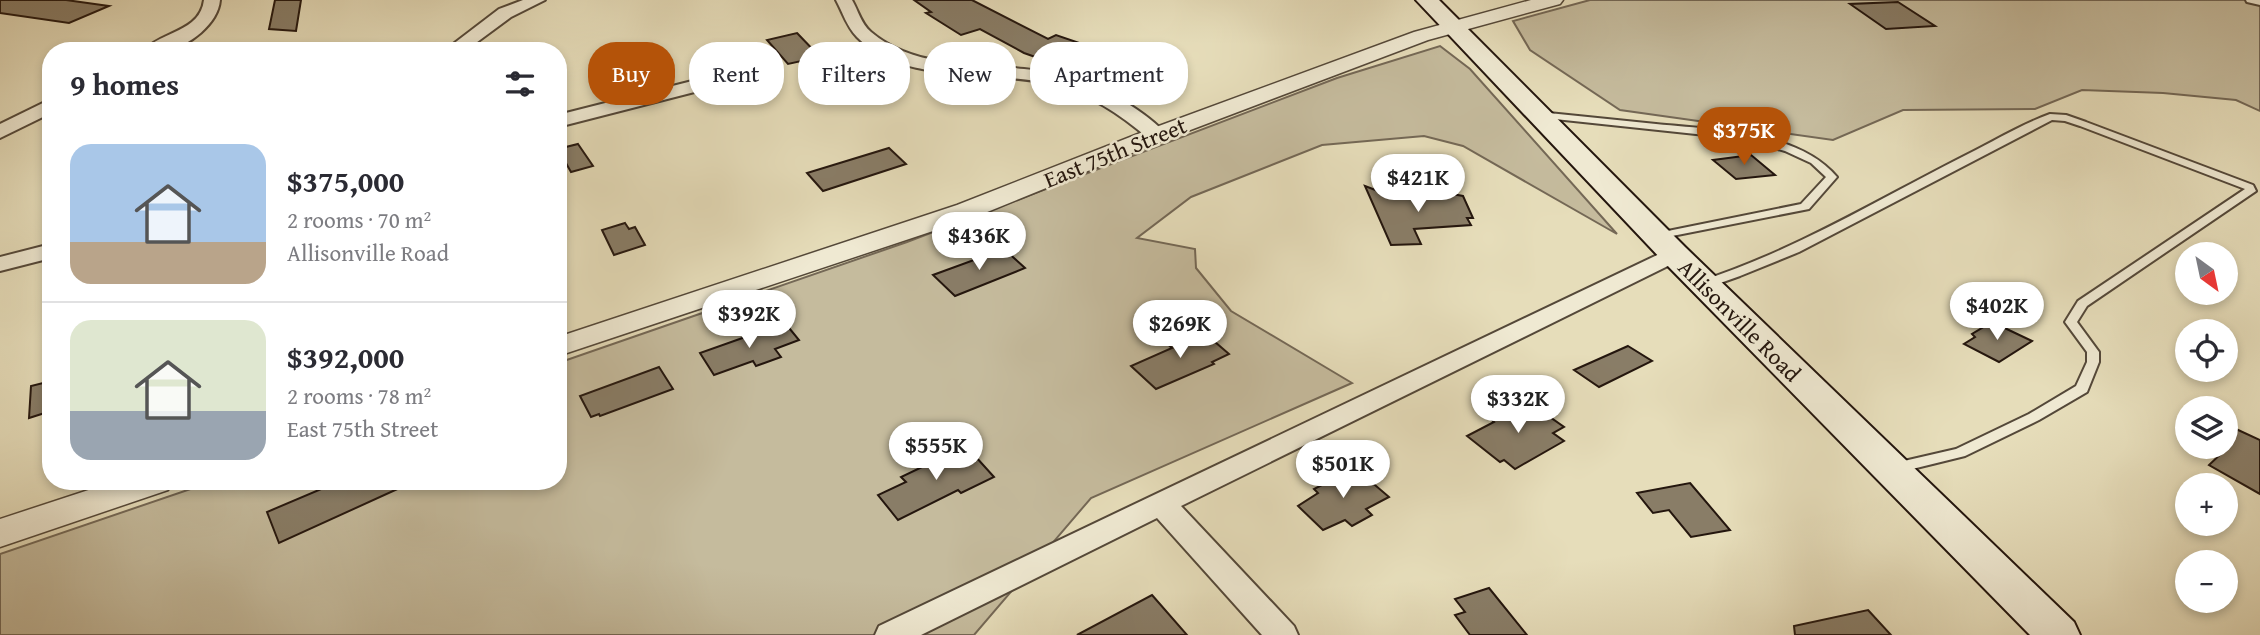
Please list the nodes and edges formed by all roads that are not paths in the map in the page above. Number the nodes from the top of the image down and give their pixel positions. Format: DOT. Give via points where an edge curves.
graph roads {
  1 [pos="212,0"];
  2 [pos="537,0"];
  3 [pos="844,0"];
  4 [pos="1427,0"];
  5 [pos="1553,0"];
  6 [pos="2250,0"];
  7 [pos="2260,3"];
  8 [pos="1452,25"];
  9 [pos="167,42"];
  10 [pos="465,42"];
  11 [pos="689,88"];
  12 [pos="42,110"];
  13 [pos="1539,115"];
  14 [pos="567,119"];
  15 [pos="0,132"];
  16 [pos="1156,135"];
  17 [pos="1666,245"];
  18 [pos="42,253"];
  19 [pos="0,264"];
  20 [pos="1705,284"];
  21 [pos="567,344"];
  22 [pos="1891,469"];
  23 [pos="129,490"];
  24 [pos="1161,503"];
  25 [pos="0,533"];
  26 [pos="891,635"];
  27 [pos="1282,635"];
  28 [pos="2059,635"];
  1 -- 9 [label="street" via="205,19"];
  2 -- 10 [label="street" via="505,13"];
  3 -- 16 [label="street" via="852,22 875,43 906,58 1048,78 1085,88 1121,105"];
  4 -- 8 [label="main road, Allisonville Road"];
  5 -- 8 [label="street, East 75th Street"];
  6 -- 7 [label="lane"];
  8 -- 13 [label="main road, Allisonville Road"];
  8 -- 16 [label="street, East 75th Street"];
  11 -- 14 [label="street"];
  12 -- 15 [label="street"];
  13 -- 17 [label="main road, Allisonville Road"];
  13 -- 17 [label="lane" via="1744,136 1798,153 1832,177 1805,207"];
  16 -- 21 [label="street, East 75th Street" via="966,211"];
  17 -- 20 [label="main road, Allisonville Road"];
  17 -- 24 [label="street"];
  18 -- 19 [label="street"];
  20 -- 22 [label="main road, Allisonville Road"];
  20 -- 22 [label="lane" via="1754,270 1825,236 2050,117 2066,118 2249,187 2251,191 2082,304 2071,322 2093,352 2082,389 1960,453"];
  22 -- 28 [label="main road, Allisonville Road"];
  23 -- 25 [label="street"];
  24 -- 26 [label="street"];
  24 -- 27 [label="street"];
}
